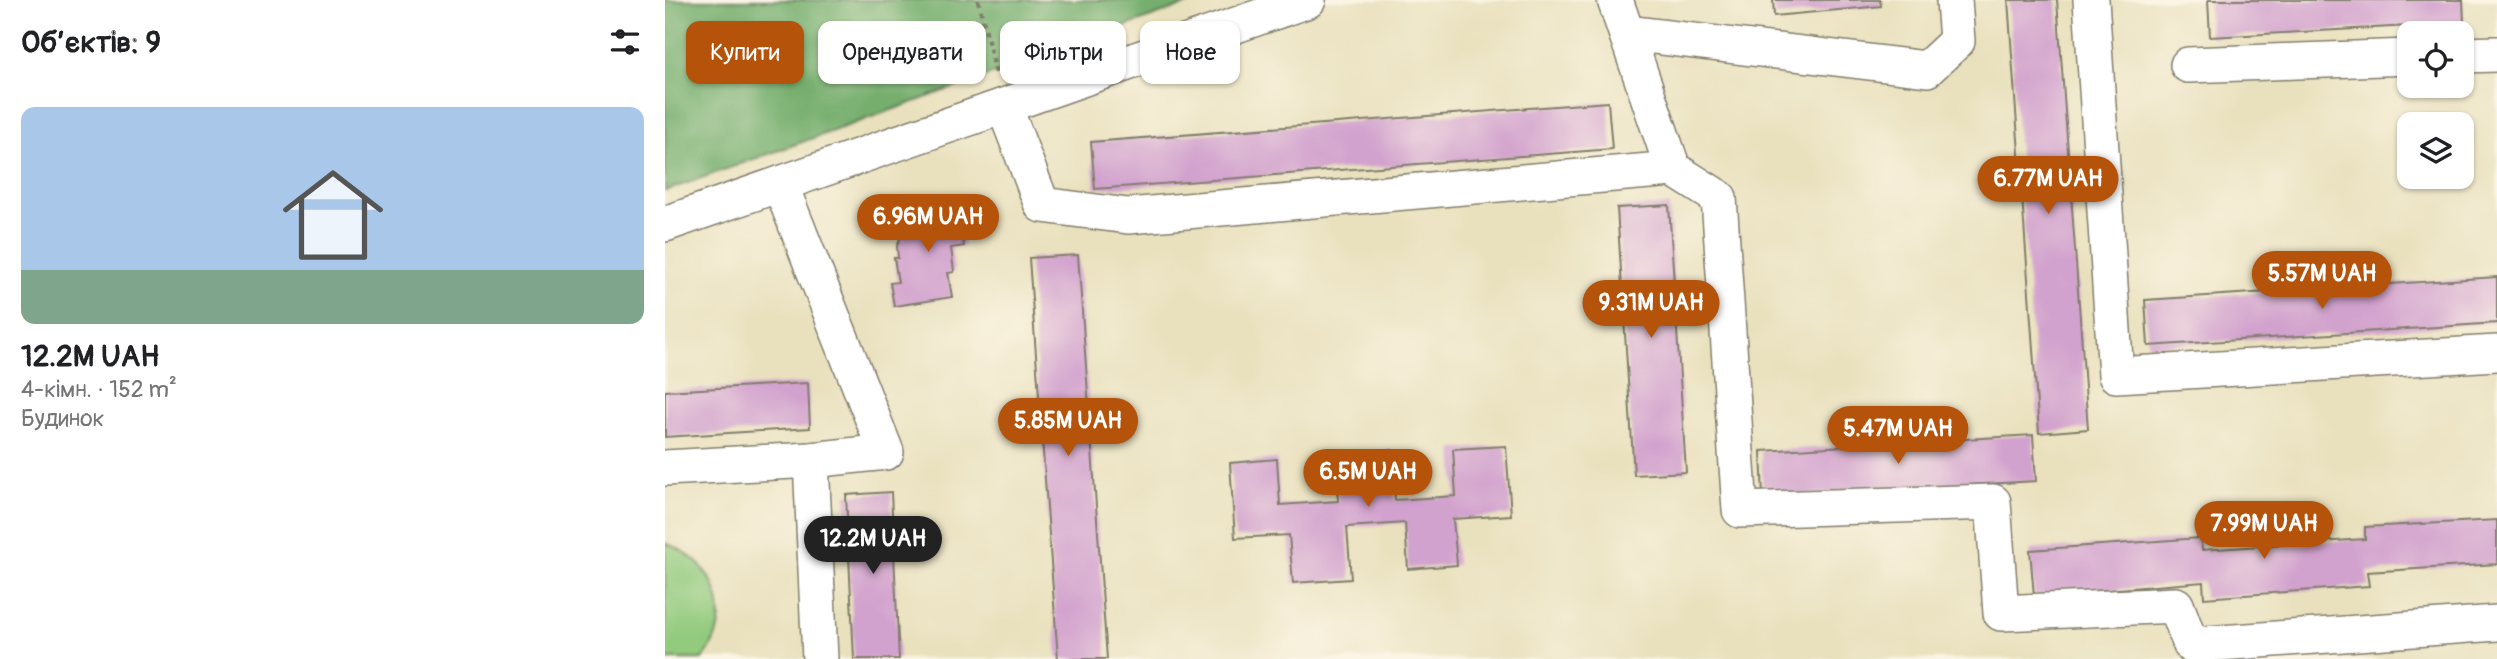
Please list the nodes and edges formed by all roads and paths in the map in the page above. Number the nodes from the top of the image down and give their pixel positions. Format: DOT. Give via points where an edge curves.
graph roads {
  1 [pos="978,0"];
  2 [pos="1308,0"];
  3 [pos="1615,0"];
  4 [pos="1954,0"];
  5 [pos="2091,0"];
  6 [pos="1628,33"];
  7 [pos="2497,54"];
  8 [pos="2474,55"];
  9 [pos="2397,57"];
  10 [pos="2188,65"];
  11 [pos="1004,106"];
  12 [pos="1673,169"];
  13 [pos="780,184"];
  14 [pos="665,224"];
  15 [pos="2497,353"];
  16 [pos="811,460"];
  17 [pos="665,468"];
  18 [pos="2497,623"];
  19 [pos="820,659"];
  1 -- 11 [label="path"];
  2 -- 11 [label="street"];
  3 -- 6 [label="street"];
  4 -- 6 [label="street" via="1957,41 1927,69"];
  5 -- 15 [label="street" via="2116,375"];
  6 -- 12 [label="street"];
  7 -- 8 [label="street"];
  9 -- 10 [label="street"];
  11 -- 12 [label="street" via="1042,205 1128,216"];
  11 -- 13 [label="street"];
  12 -- 18 [label="street" via="1719,198 1740,510 1993,502 2001,613 2176,605 2191,645"];
  13 -- 14 [label="street"];
  13 -- 16 [label="street" via="885,452"];
  16 -- 17 [label="street"];
  16 -- 19 [label="street"];
}
